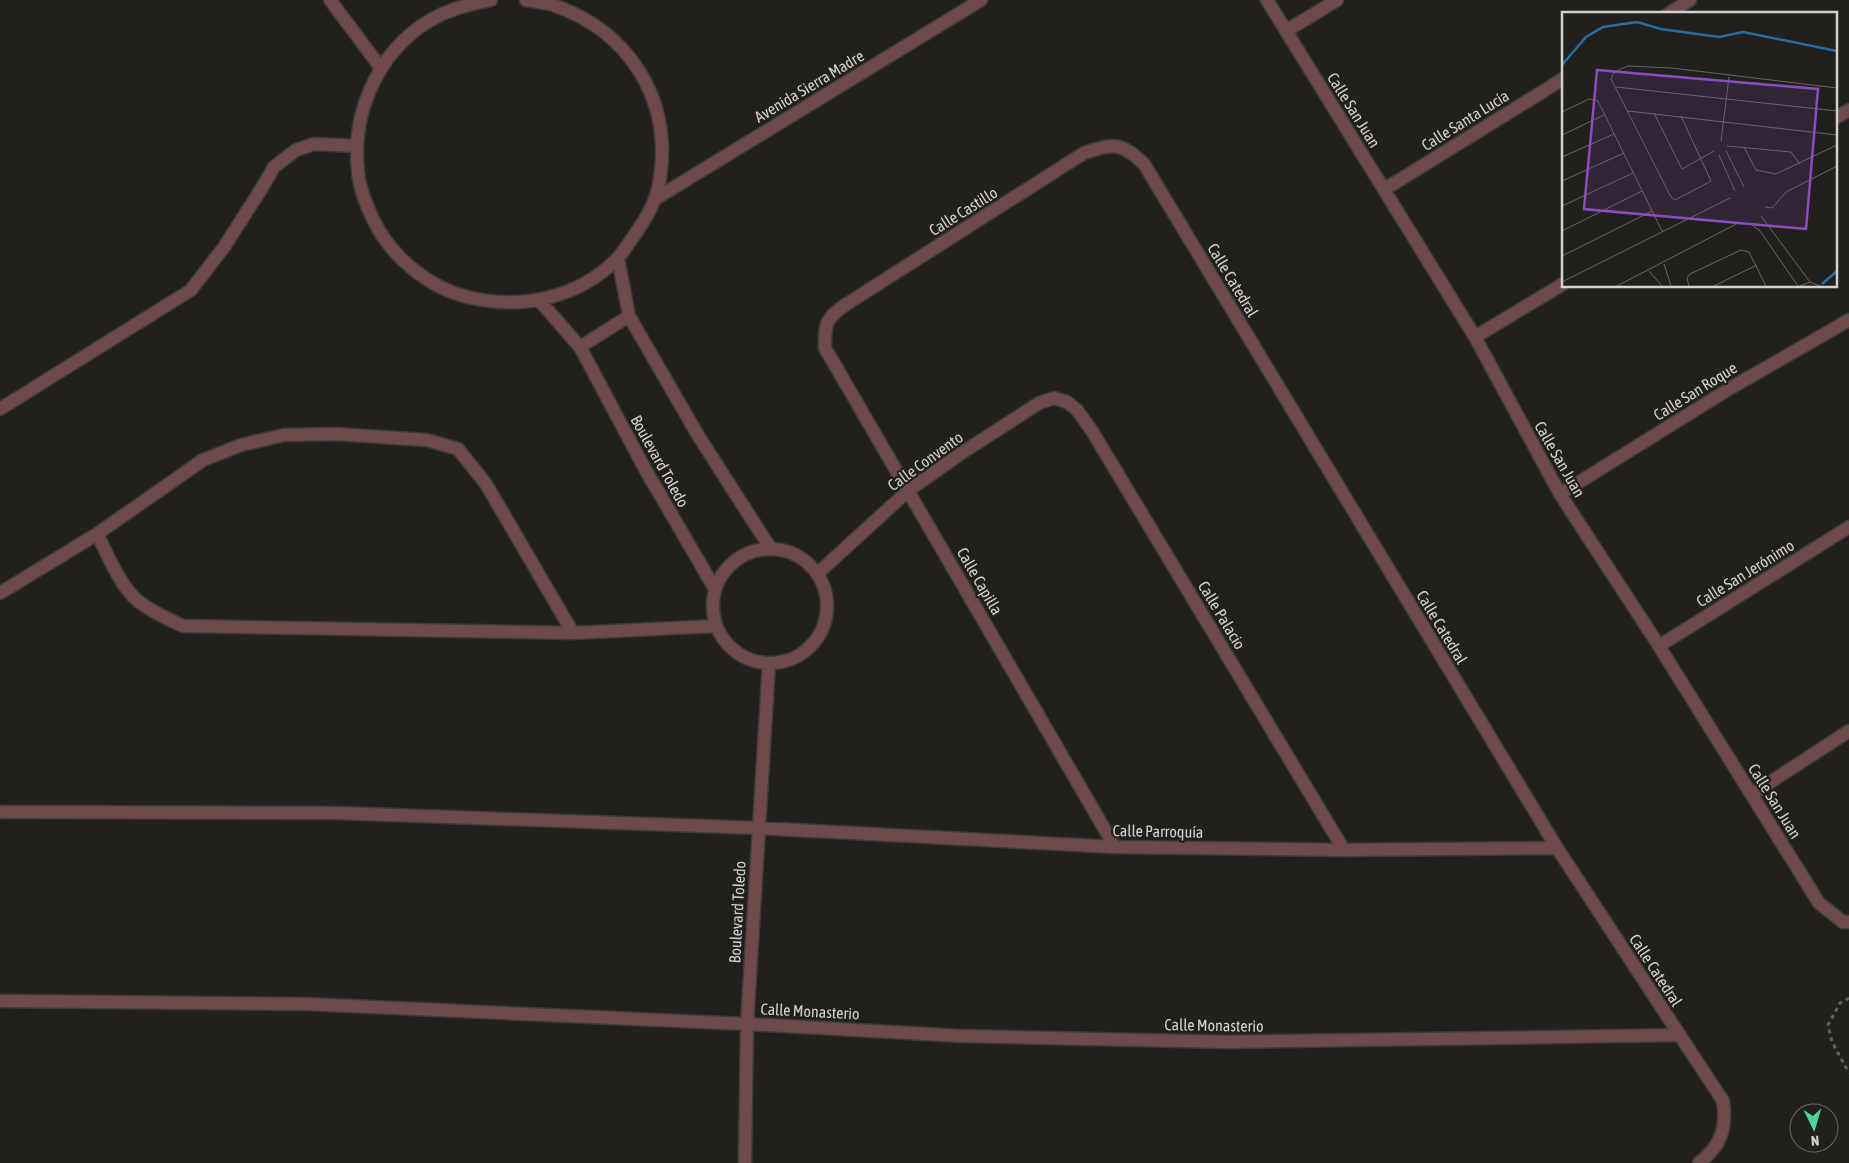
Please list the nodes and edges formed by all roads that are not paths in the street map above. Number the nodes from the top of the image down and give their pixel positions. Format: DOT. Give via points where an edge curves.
graph roads {
  1 [pos="330,0"];
  2 [pos="491,0"];
  3 [pos="526,0"];
  4 [pos="981,0"];
  5 [pos="1267,0"];
  6 [pos="1337,0"];
  7 [pos="1690,0"];
  8 [pos="462,2"];
  9 [pos="554,2"];
  10 [pos="1671,12"];
  11 [pos="1286,31"];
  12 [pos="381,68"];
  13 [pos="1562,80"];
  14 [pos="1849,110"];
  15 [pos="1836,117"];
  16 [pos="356,146"];
  17 [pos="1131,151"];
  18 [pos="1385,189"];
  19 [pos="654,199"];
  20 [pos="618,258"];
  21 [pos="1562,285"];
  22 [pos="540,300"];
  23 [pos="629,316"];
  24 [pos="1849,320"];
  25 [pos="825,329"];
  26 [pos="1474,337"];
  27 [pos="580,347"];
  28 [pos="1066,402"];
  29 [pos="0,409"];
  30 [pos="909,490"];
  31 [pos="1560,494"];
  32 [pos="1849,527"];
  33 [pos="98,534"];
  34 [pos="771,549"];
  35 [pos="817,574"];
  36 [pos="715,589"];
  37 [pos="0,593"];
  38 [pos="716,626"];
  39 [pos="573,633"];
  40 [pos="1659,646"];
  41 [pos="769,663"];
  42 [pos="1849,731"];
  43 [pos="1752,794"];
  44 [pos="0,812"];
  45 [pos="758,828"];
  46 [pos="1115,847"];
  47 [pos="1556,848"];
  48 [pos="1344,850"];
  49 [pos="1846,922"];
  50 [pos="0,1001"];
  51 [pos="747,1024"];
  52 [pos="1680,1036"];
  53 [pos="745,1163"];
  54 [pos="1699,1163"];
  1 -- 12 [label="street"];
  2 -- 8 [label="street"];
  3 -- 9 [label="street"];
  4 -- 19 [label="street, Avenida Sierra Madre"];
  5 -- 11 [label="street, Calle San Juan"];
  6 -- 11 [label="street"];
  7 -- 10 [label="street"];
  8 -- 12 [label="street" via="418,29"];
  9 -- 19 [label="street" via="602,29 623,48 640,71 660,123 660,180"];
  11 -- 18 [label="street, Calle San Juan"];
  12 -- 16 [label="street" via="360,119"];
  13 -- 18 [label="street, Calle Santa Lucía"];
  14 -- 15 [label="street"];
  16 -- 22 [label="street" via="364,200 391,248 410,267 433,283 485,301"];
  16 -- 29 [label="street" via="314,144 296,150 281,161 191,290"];
  17 -- 25 [label="street, Calle Castillo" via="1106,145 1084,153 845,305 831,315"];
  17 -- 47 [label="street, Calle Catedral" via="1144,164"];
  18 -- 26 [label="street, Calle San Juan"];
  19 -- 20 [label="street" via="647,218"];
  20 -- 22 [label="street" via="568,292"];
  20 -- 23 [label="street"];
  21 -- 26 [label="street"];
  22 -- 27 [label="street, Boulevard Toledo"];
  23 -- 27 [label="street"];
  23 -- 34 [label="street" via="699,438"];
  24 -- 31 [label="street, Calle San Roque" via="1729,389"];
  25 -- 30 [label="street, Calle Capilla" via="825,348"];
  26 -- 31 [label="street, Calle San Juan"];
  27 -- 36 [label="street, Boulevard Toledo" via="645,469"];
  28 -- 30 [label="street, Calle Convento" via="1054,398 1039,403"];
  28 -- 48 [label="street, Calle Palacio" via="1077,410 1092,431"];
  30 -- 35 [label="street, Calle Convento"];
  30 -- 46 [label="street, Calle Capilla"];
  31 -- 40 [label="street, Calle San Juan"];
  32 -- 40 [label="street, Calle San Jerónimo"];
  33 -- 37 [label="street"];
  33 -- 39 [label="street" via="118,575 137,600 183,626"];
  33 -- 39 [label="street" via="203,460 241,445 284,435 336,434 427,440 458,450 486,484"];
  34 -- 35 [label="street" via="789,552 804,560"];
  34 -- 36 [label="street" via="753,551 736,559"];
  35 -- 41 [label="street" via="825,590 827,607 824,625 816,640 803,653 787,661"];
  36 -- 38 [label="street" via="712,607"];
  38 -- 39 [label="street"];
  38 -- 41 [label="street" via="724,641 737,653 752,661"];
  40 -- 43 [label="street, Calle San Juan"];
  41 -- 45 [label="street, Boulevard Toledo"];
  42 -- 43 [label="street"];
  43 -- 49 [label="street, Calle San Juan" via="1819,903"];
  44 -- 45 [label="street, Calle Parroquía" via="338,813"];
  45 -- 46 [label="street, Calle Parroquía"];
  45 -- 51 [label="street, Boulevard Toledo"];
  46 -- 48 [label="street, Calle Parroquía"];
  47 -- 48 [label="street, Calle Parroquía"];
  47 -- 52 [label="street, Calle Catedral"];
  50 -- 51 [label="street, Calle Monasterio" via="307,1004"];
  51 -- 52 [label="street, Calle Monasterio" via="962,1036 1228,1042"];
  51 -- 53 [label="street, Boulevard Toledo"];
  52 -- 54 [label="street, Calle Catedral" via="1723,1101 1725,1118 1718,1144"];
}
